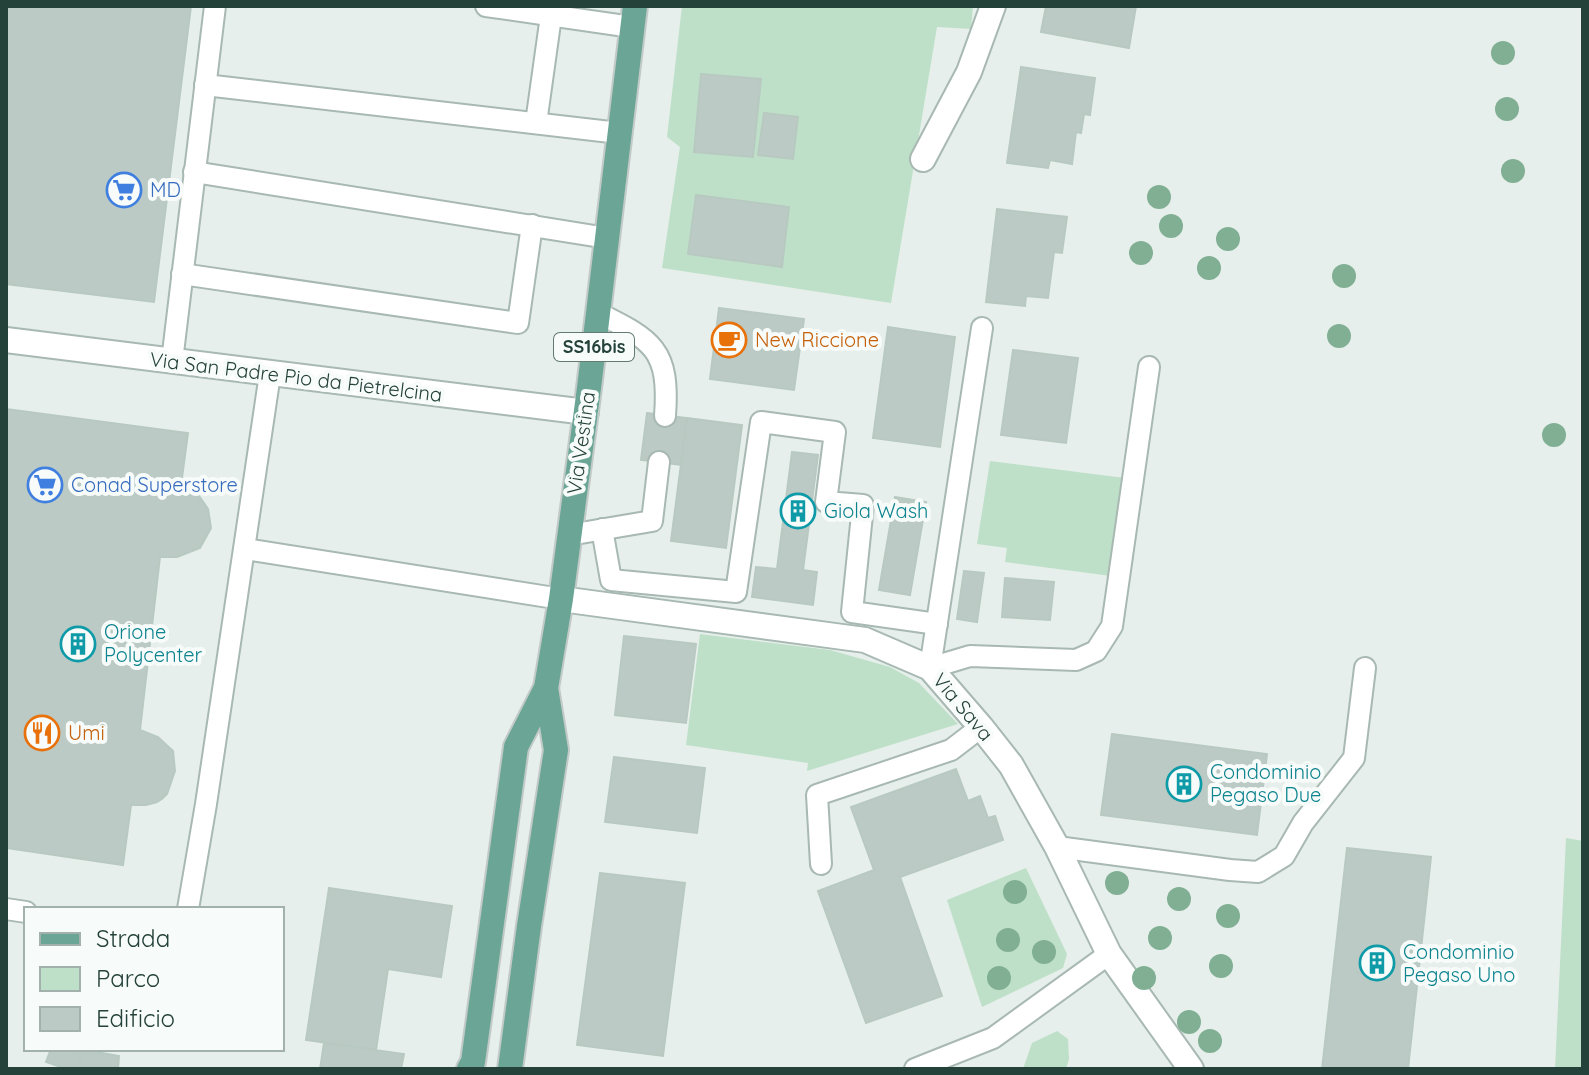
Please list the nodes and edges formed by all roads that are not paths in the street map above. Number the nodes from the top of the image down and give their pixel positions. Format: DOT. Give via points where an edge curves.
graph roads {
  1 [pos="215,6"];
  2 [pos="486,6"];
  3 [pos="993,6"];
  4 [pos="551,16"];
  5 [pos="633,17"];
  6 [pos="205,85"];
  7 [pos="536,123"];
  8 [pos="619,133"];
  9 [pos="923,159"];
  10 [pos="194,172"];
  11 [pos="532,225"];
  12 [pos="607,238"];
  13 [pos="182,274"];
  14 [pos="598,313"];
  15 [pos="982,328"];
  16 [pos="6,340"];
  17 [pos="172,361"];
  18 [pos="1149,367"];
  19 [pos="270,374"];
  20 [pos="586,412"];
  21 [pos="665,416"];
  22 [pos="659,462"];
  23 [pos="602,529"];
  24 [pos="569,535"];
  25 [pos="245,549"];
  26 [pos="561,599"];
  27 [pos="937,624"];
  28 [pos="930,668"];
  29 [pos="1365,668"];
  30 [pos="546,688"];
  31 [pos="981,727"];
  32 [pos="1057,847"];
  33 [pos="821,864"];
  34 [pos="188,907"];
  35 [pos="1109,954"];
  36 [pos="469,1069"];
  37 [pos="510,1069"];
  38 [pos="915,1069"];
  39 [pos="1191,1069"];
  1 -- 6 [label="lane"];
  2 -- 4 [label="lane"];
  3 -- 9 [label="street" via="969,72"];
  4 -- 5 [label="lane"];
  4 -- 7 [label="lane"];
  5 -- 8 [label="main road, Via Vestina / SS16bis"];
  6 -- 7 [label="lane"];
  6 -- 10 [label="lane"];
  7 -- 8 [label="lane"];
  8 -- 12 [label="main road, Via Vestina / SS16bis"];
  10 -- 11 [label="lane"];
  10 -- 13 [label="lane"];
  11 -- 12 [label="lane"];
  11 -- 13 [label="lane" via="518,323"];
  12 -- 14 [label="main road, Via Vestina / SS16bis"];
  13 -- 17 [label="lane"];
  14 -- 20 [label="main road, Via Vestina / SS16bis"];
  14 -- 21 [label="lane" via="634,331 659,356 667,393"];
  15 -- 27 [label="lane"];
  16 -- 17 [label="street, Via San Padre Pio da Pietrelcina"];
  17 -- 19 [label="street, Via San Padre Pio da Pietrelcina"];
  18 -- 28 [label="lane" via="1112,626 1096,651 1076,660 970,656"];
  19 -- 20 [label="street, Via San Padre Pio da Pietrelcina"];
  19 -- 25 [label="lane"];
  20 -- 24 [label="main road, Via Vestina / SS16bis"];
  22 -- 23 [label="lane" via="652,521"];
  23 -- 24 [label="lane"];
  23 -- 27 [label="lane" via="611,580 736,592 761,422 835,432 826,502 863,505 852,612"];
  24 -- 26 [label="main road, Via Vestina / SS16bis"];
  25 -- 26 [label="lane"];
  25 -- 34 [label="lane"];
  26 -- 28 [label="street, Via Sava" via="865,640"];
  26 -- 30 [label="main road, Via Vestina / SS16bis"];
  27 -- 28 [label="lane"];
  28 -- 31 [label="street, Via Sava"];
  29 -- 32 [label="lane" via="1354,758 1284,856 1258,872"];
  30 -- 36 [label="main road, Via Vestina / SS16bis" via="516,747"];
  30 -- 37 [label="main road, Via Vestina / SS16bis" via="556,750"];
  31 -- 32 [label="street, Via Sava" via="1011,765"];
  31 -- 33 [label="lane" via="951,750 817,795"];
  32 -- 35 [label="street, Via Sava"];
  35 -- 38 [label="lane" via="993,1038"];
  35 -- 39 [label="street, Via Sava"];
}
